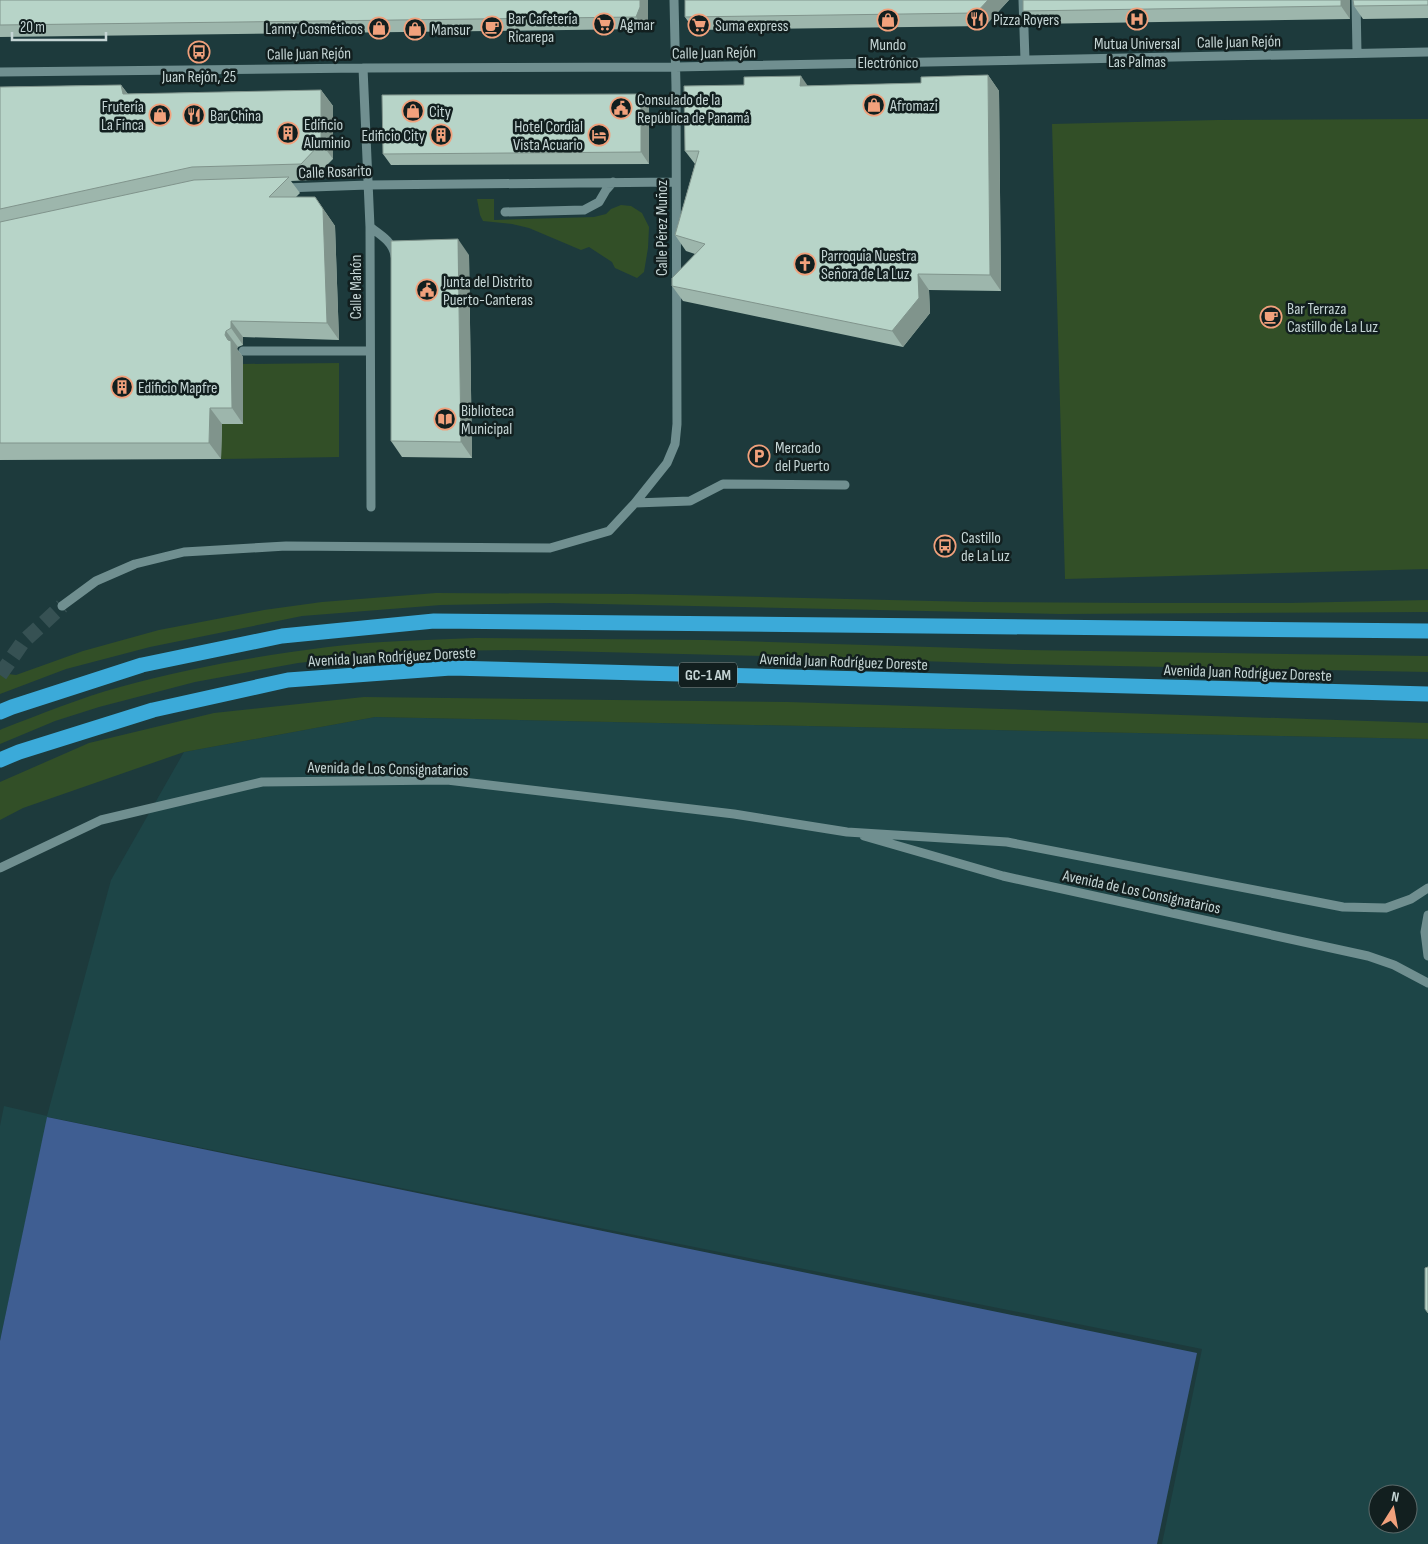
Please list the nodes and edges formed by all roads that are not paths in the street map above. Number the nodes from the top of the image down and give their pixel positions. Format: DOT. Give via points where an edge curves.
graph roads {
  1 [pos="674,0"];
  2 [pos="1023,0"];
  3 [pos="1356,0"];
  4 [pos="1428,52"];
  5 [pos="1357,53"];
  6 [pos="1025,60"];
  7 [pos="675,67"];
  8 [pos="364,68"];
  9 [pos="0,72"];
  10 [pos="613,182"];
  11 [pos="675,182"];
  12 [pos="368,185"];
  13 [pos="272,188"];
  14 [pos="505,212"];
  15 [pos="370,227"];
  16 [pos="397,268"];
  17 [pos="243,351"];
  18 [pos="370,351"];
  19 [pos="845,485"];
  20 [pos="635,503"];
  21 [pos="371,507"];
  22 [pos="62,606"];
  23 [pos="1428,631"];
  24 [pos="1428,694"];
  25 [pos="0,712"];
  26 [pos="0,760"];
  27 [pos="847,832"];
  28 [pos="0,868"];
  29 [pos="1428,888"];
  30 [pos="1428,915"];
  31 [pos="1428,956"];
  32 [pos="1428,983"];
  1 -- 7 [label="street, Calle Pérez Muñoz"];
  2 -- 6 [label="street"];
  3 -- 5 [label="street"];
  4 -- 5 [label="street, Calle Juan Rejón"];
  5 -- 6 [label="street, Calle Juan Rejón"];
  6 -- 7 [label="street, Calle Juan Rejón"];
  7 -- 8 [label="street, Calle Juan Rejón"];
  7 -- 11 [label="street, Calle Pérez Muñoz"];
  8 -- 9 [label="street, Calle Juan Rejón"];
  8 -- 12 [label="street, Calle Mahón"];
  10 -- 11 [label="street, Calle Rosarito"];
  10 -- 12 [label="street, Calle Rosarito"];
  10 -- 14 [label="street" via="599,202 584,210"];
  11 -- 20 [label="street, Calle Pérez Muñoz" via="675,444 667,463"];
  12 -- 13 [label="street, Calle Rosarito"];
  12 -- 15 [label="street, Calle Mahón"];
  15 -- 16 [label="street" via="385,237 394,249"];
  15 -- 18 [label="street, Calle Mahón"];
  17 -- 18 [label="street"];
  18 -- 21 [label="street, Calle Mahón"];
  19 -- 20 [label="street" via="723,484 690,501"];
  20 -- 22 [label="street, Calle Pérez Muñoz" via="609,532 550,548 286,546 184,552 135,564 96,581"];
  23 -- 25 [label="highway, Avenida Juan Rodríguez Doreste" via="434,621 282,636 142,665"];
  24 -- 26 [label="highway, Avenida Juan Rodríguez Doreste / GC-1 AM" via="450,668 288,680 153,710"];
  27 -- 28 [label="street, Avenida de Los Consignatarios" via="734,814 447,780 262,782 101,820"];
  27 -- 29 [label="street, Avenida de Los Consignatarios" via="1007,842 1343,907 1386,908 1411,899"];
  27 -- 32 [label="street, Avenida de Los Consignatarios" via="1003,876 1368,956"];
  30 -- 31 [label="street" via="1425,932"];
}
